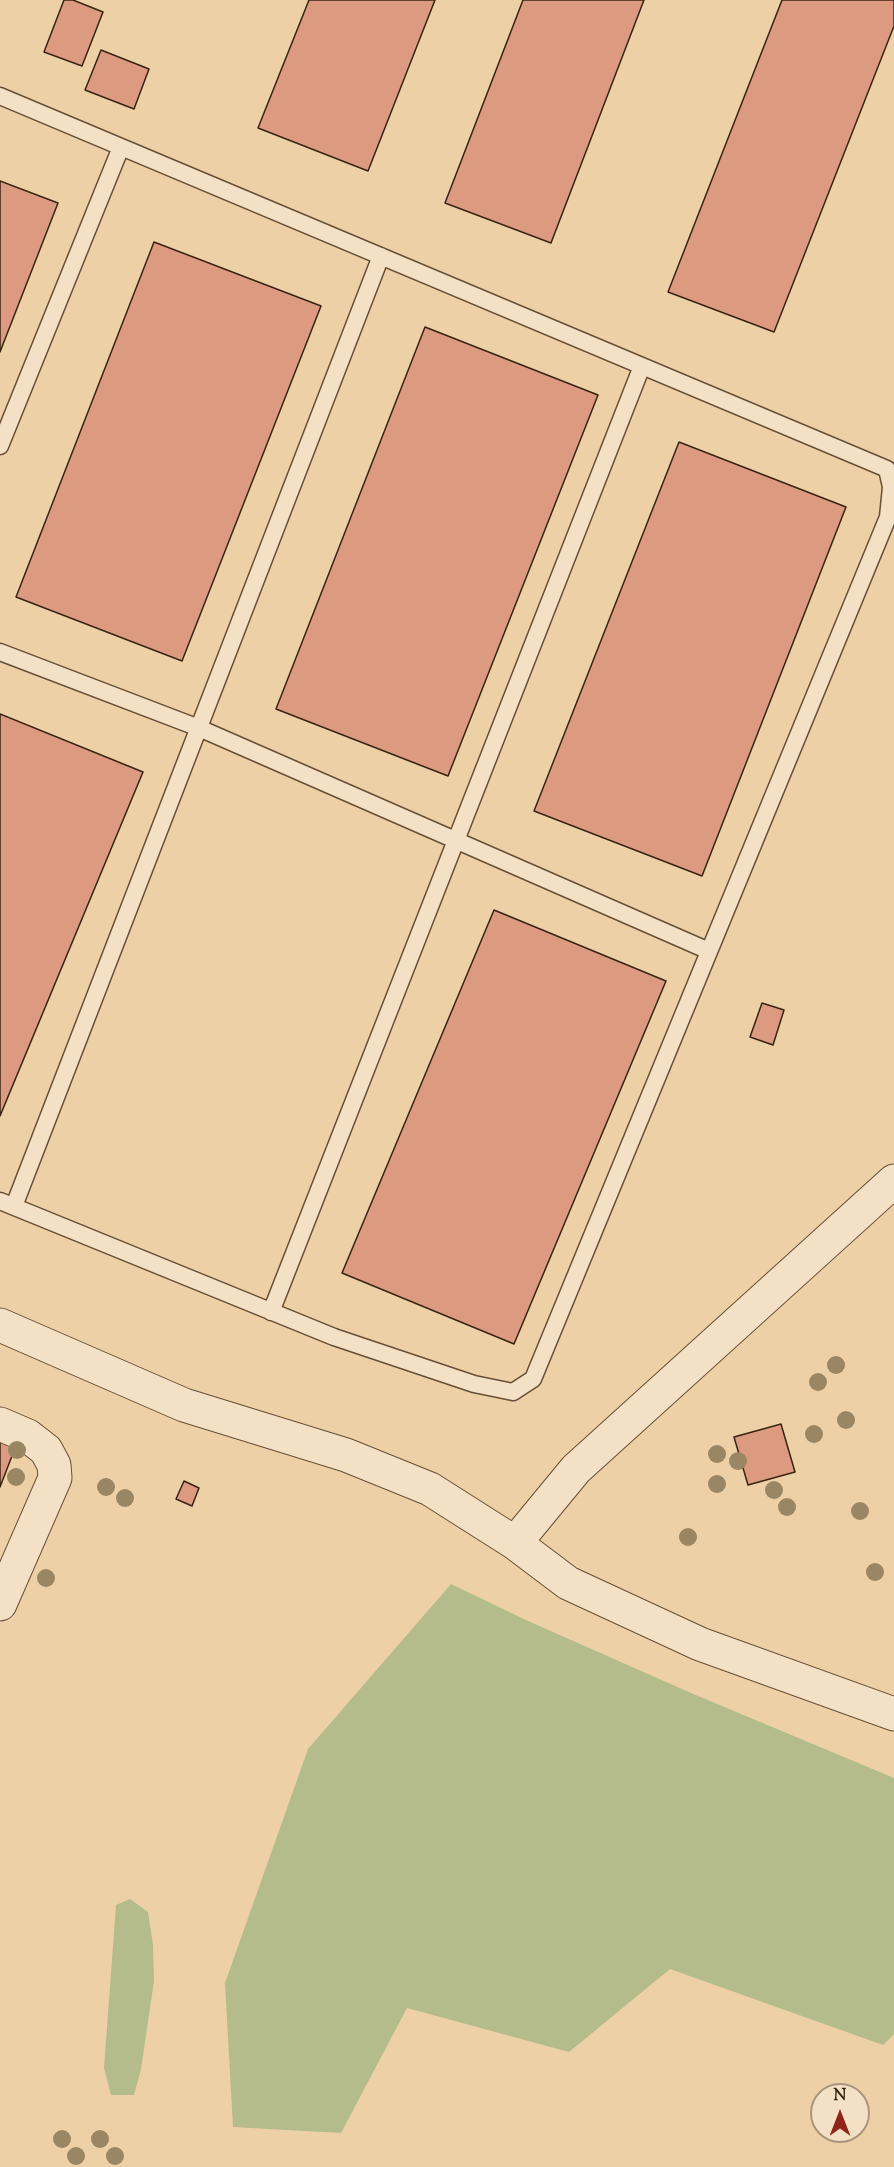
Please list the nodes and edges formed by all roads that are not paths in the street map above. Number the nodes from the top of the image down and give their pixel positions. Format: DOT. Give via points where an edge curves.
graph roads {
  1 [pos="0,96"];
  2 [pos="121,147"];
  3 [pos="381,256"];
  4 [pos="642,366"];
  5 [pos="0,446"];
  6 [pos="0,652"];
  7 [pos="199,728"];
  8 [pos="456,840"];
  9 [pos="709,951"];
  10 [pos="894,1181"];
  11 [pos="7,1203"];
  12 [pos="271,1312"];
  13 [pos="0,1325"];
  14 [pos="0,1424"];
  15 [pos="516,1544"];
  16 [pos="0,1604"];
  17 [pos="894,1714"];
  1 -- 2 [label="lane"];
  2 -- 3 [label="lane"];
  2 -- 5 [label="lane"];
  3 -- 4 [label="lane"];
  3 -- 7 [label="lane"];
  4 -- 8 [label="lane"];
  4 -- 9 [label="lane" via="886,469 891,487 888,517"];
  6 -- 7 [label="lane"];
  7 -- 8 [label="lane"];
  7 -- 11 [label="lane"];
  8 -- 9 [label="lane"];
  8 -- 12 [label="lane"];
  9 -- 12 [label="lane" via="533,1379 513,1392 474,1384 334,1338"];
  10 -- 15 [label="street" via="576,1469"];
  11 -- 12 [label="lane"];
  13 -- 15 [label="street" via="184,1405 346,1455 430,1489"];
  14 -- 16 [label="street" via="28,1436 46,1450 54,1465 55,1478"];
  15 -- 17 [label="street" via="568,1583 700,1644"];
}
